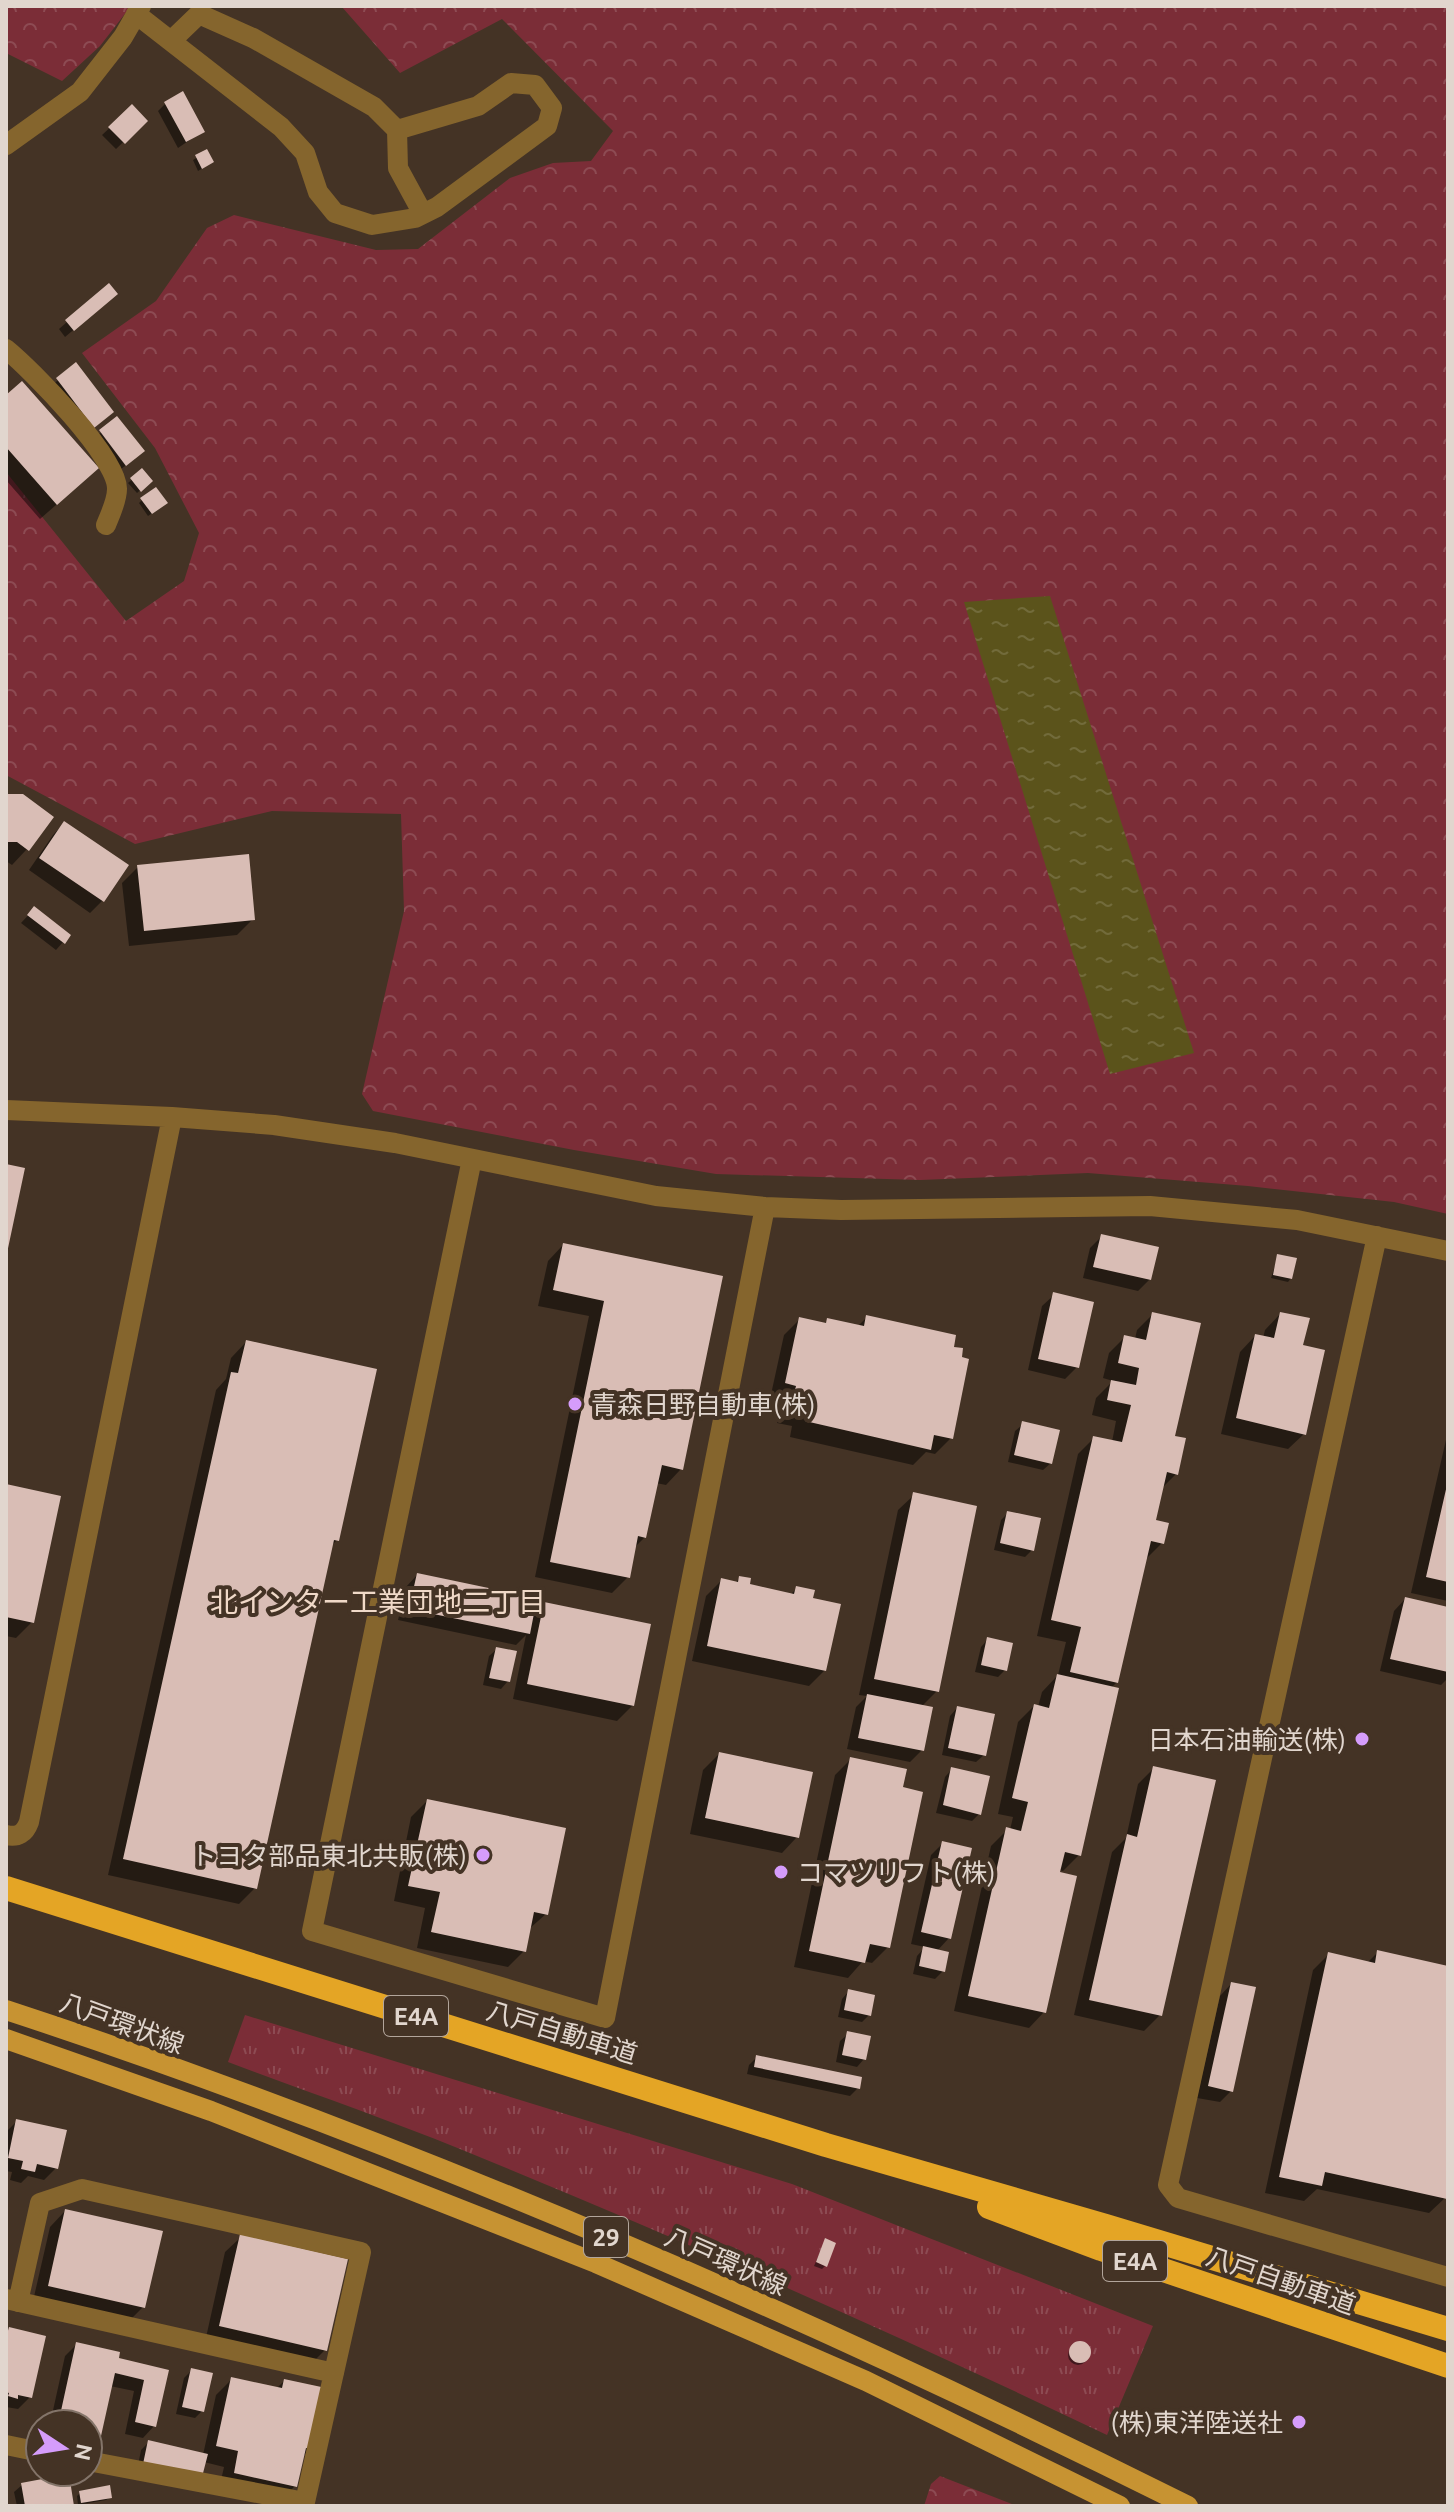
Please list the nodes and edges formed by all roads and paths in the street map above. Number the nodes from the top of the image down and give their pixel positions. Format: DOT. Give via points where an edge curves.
graph roads {
  1 [pos="138,10"];
  2 [pos="171,41"];
  3 [pos="397,130"];
  4 [pos="6,145"];
  5 [pos="423,214"];
  6 [pos="6,349"];
  7 [pos="106,525"];
  8 [pos="6,1110"];
  9 [pos="172,1117"];
  10 [pos="472,1159"];
  11 [pos="765,1207"];
  12 [pos="1377,1236"];
  13 [pos="1448,1251"];
  14 [pos="6,1835"];
  15 [pos="6,1888"];
  16 [pos="6,2010"];
  17 [pos="6,2039"];
  18 [pos="826,2145"];
  19 [pos="1448,2277"];
  20 [pos="12,2300"];
  21 [pos="1448,2329"];
  22 [pos="1448,2366"];
  23 [pos="334,2373"];
  24 [pos="104,2464"];
  25 [pos="1120,2506"];
  26 [pos="1188,2506"];
  1 -- 2 [label="street"];
  1 -- 4 [label="street" via="80,92"];
  2 -- 3 [label="street" via="199,14 253,38 374,107"];
  2 -- 5 [label="street" via="289,136 305,153 318,192 335,213 372,225"];
  3 -- 5 [label="street" via="398,168"];
  3 -- 5 [label="street" via="478,106 511,83 535,85 552,108 547,126"];
  6 -- 7 [label="street" via="54,393 114,472 117,490"];
  8 -- 9 [label="street"];
  9 -- 10 [label="street" via="274,1125"];
  9 -- 14 [label="street" via="29,1822 19,1835"];
  10 -- 11 [label="street" via="656,1196"];
  10 -- 11 [label="street" via="312,1931 605,2018"];
  11 -- 12 [label="street" via="1150,1206 1297,1220"];
  12 -- 13 [label="street"];
  12 -- 19 [label="street" via="1168,2185 1178,2198"];
  15 -- 18 [label="highway, 八戸自動車道 / E4A"];
  16 -- 26 [label="main road, 八戸環状線 / 29" via="434,2166 607,2238 878,2356"];
  17 -- 25 [label="main road, 八戸環状線 / 29" via="211,2111 596,2263 866,2381"];
  18 -- 21 [label="highway, 八戸自動車道 / E4A"];
  18 -- 22 [label="highway, 八戸自動車道 / E4A" via="1101,2249"];
  20 -- 23 [label="street"];
  20 -- 23 [label="street" via="40,2203 82,2189 361,2252"];
  23 -- 24 [label="street" via="305,2502"];
}
